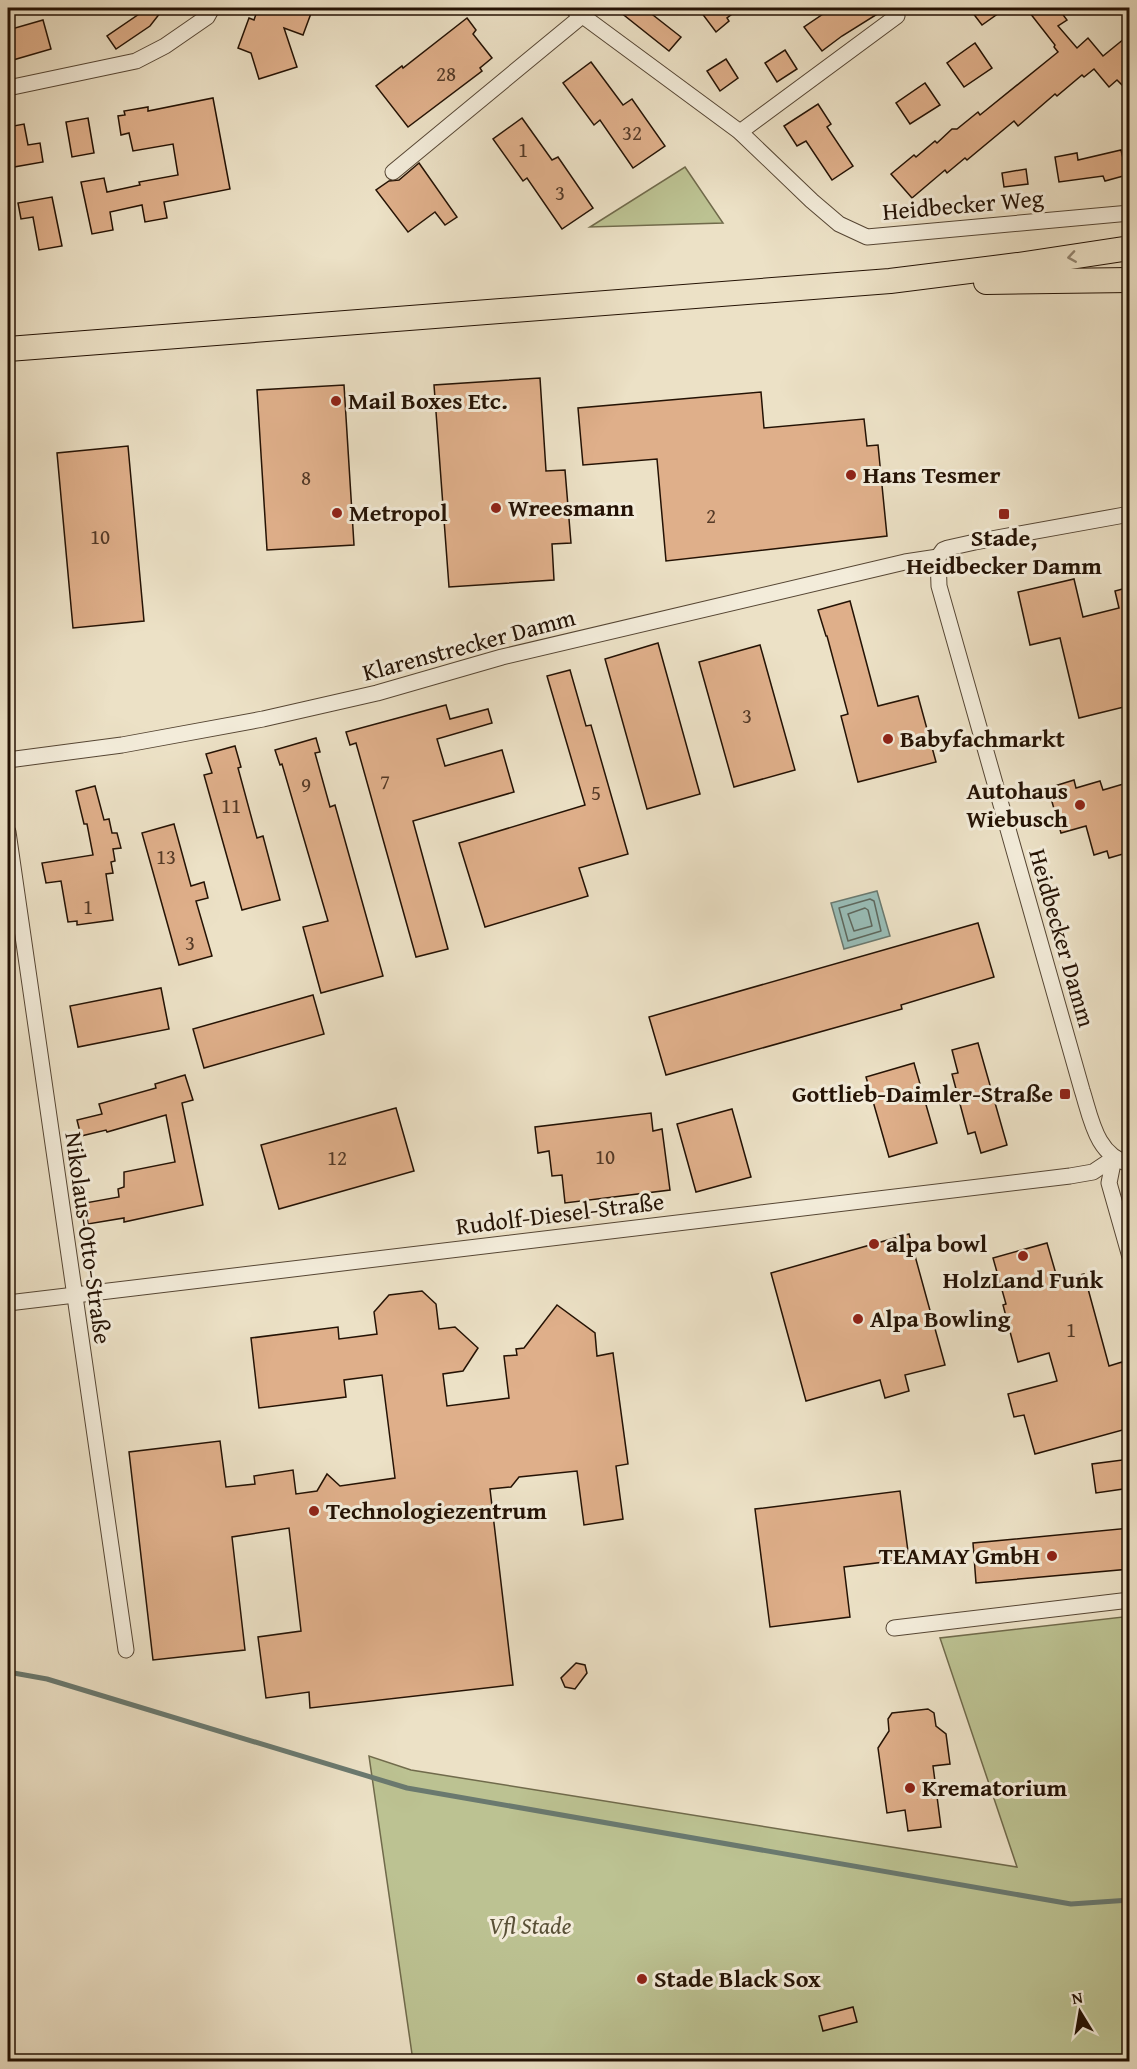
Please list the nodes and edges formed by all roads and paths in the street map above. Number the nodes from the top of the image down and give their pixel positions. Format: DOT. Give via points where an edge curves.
graph roads {
  1 [pos="212,8"];
  2 [pos="577,12"];
  3 [pos="897,16"];
  4 [pos="8,88"];
  5 [pos="740,132"];
  6 [pos="393,172"];
  7 [pos="1130,213"];
  8 [pos="1130,249"];
  9 [pos="1130,280"];
  10 [pos="890,281"];
  11 [pos="8,349"];
  12 [pos="1130,514"];
  13 [pos="938,557"];
  14 [pos="8,760"];
  15 [pos="8,832"];
  16 [pos="1114,1158"];
  17 [pos="1130,1164"];
  18 [pos="1130,1257"];
  19 [pos="74,1295"];
  20 [pos="8,1303"];
  21 [pos="1130,1600"];
  22 [pos="894,1628"];
  23 [pos="126,1650"];
  1 -- 4 [label="street" via="207,17 136,61"];
  2 -- 5 [label="street, Heidbecker Weg"];
  2 -- 6 [label="street"];
  3 -- 5 [label="street"];
  5 -- 7 [label="street, Heidbecker Weg" via="839,224 867,237"];
  8 -- 10 [label="main road, one-way"];
  9 -- 10 [label="main road"];
  10 -- 11 [label="main road"];
  12 -- 13 [label="street, Klarenstrecker Damm" via="948,548"];
  13 -- 14 [label="street, Klarenstrecker Damm" via="512,655 377,693 251,722"];
  13 -- 16 [label="street, Heidbecker Damm" via="939,585 1076,1068 1098,1139"];
  15 -- 19 [label="street, Nikolaus-Otto-Straße"];
  16 -- 17 [label="street"];
  16 -- 18 [label="street" via="1109,1184"];
  16 -- 19 [label="street, Rudolf-Diesel-Straße" via="1093,1172 1070,1176"];
  19 -- 20 [label="street, Rudolf-Diesel-Straße"];
  19 -- 23 [label="street, Nikolaus-Otto-Straße"];
  21 -- 22 [label="street"];
}
